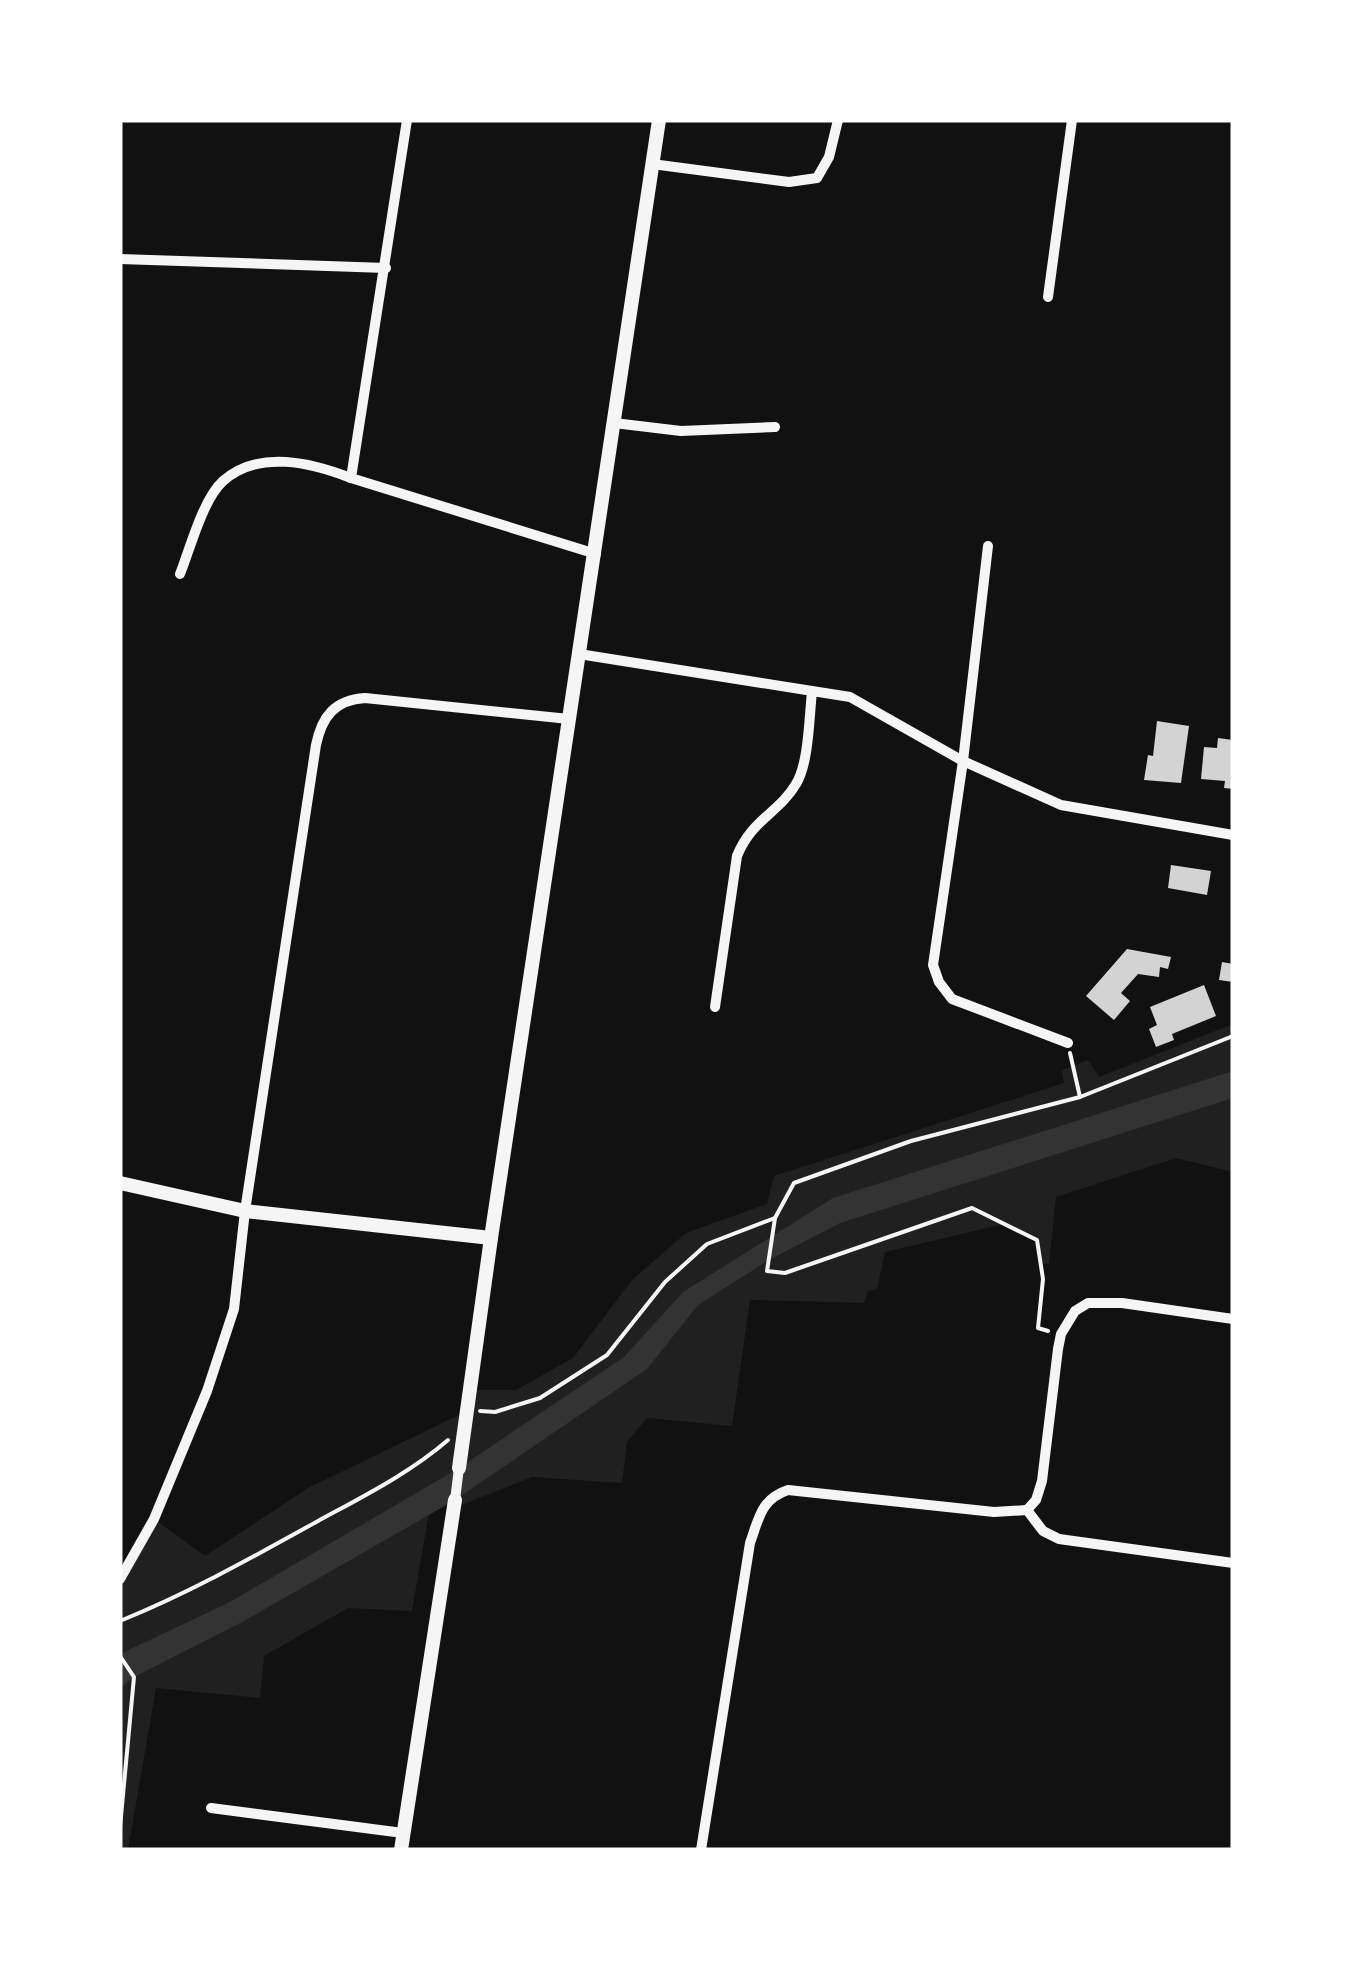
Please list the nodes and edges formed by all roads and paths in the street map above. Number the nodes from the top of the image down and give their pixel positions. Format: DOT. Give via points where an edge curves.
graph roads {
  1 [pos="408,120"];
  2 [pos="658,120"];
  3 [pos="838,120"];
  4 [pos="1072,120"];
  5 [pos="652,164"];
  6 [pos="120,259"];
  7 [pos="386,268"];
  8 [pos="1048,296"];
  9 [pos="614,423"];
  10 [pos="774,428"];
  11 [pos="351,478"];
  12 [pos="988,546"];
  13 [pos="596,554"];
  14 [pos="180,574"];
  15 [pos="579,654"];
  16 [pos="812,692"];
  17 [pos="569,719"];
  18 [pos="963,761"];
  19 [pos="1233,835"];
  20 [pos="716,1008"];
  21 [pos="1233,1036"];
  22 [pos="1068,1044"];
  23 [pos="1080,1097"];
  24 [pos="120,1183"];
  25 [pos="246,1211"];
  26 [pos="775,1218"];
  27 [pos="491,1238"];
  28 [pos="1233,1319"];
  29 [pos="1061,1334"];
  30 [pos="466,1424"];
  31 [pos="460,1468"];
  32 [pos="456,1493"];
  33 [pos="1027,1510"];
  34 [pos="1233,1563"];
  35 [pos="120,1579"];
  36 [pos="120,1621"];
  37 [pos="120,1656"];
  38 [pos="211,1808"];
  39 [pos="120,1826"];
  40 [pos="403,1833"];
  41 [pos="401,1850"];
  42 [pos="701,1850"];
  1 -- 7 [label="street"];
  2 -- 5 [label="street"];
  3 -- 5 [label="street" via="817,178 789,182"];
  4 -- 8 [label="street"];
  5 -- 9 [label="street"];
  6 -- 7 [label="street"];
  7 -- 11 [label="street"];
  9 -- 10 [label="street" via="682,431"];
  9 -- 13 [label="street"];
  11 -- 13 [label="street"];
  11 -- 14 [label="street" via="281,462 251,466 222,482"];
  12 -- 18 [label="street"];
  13 -- 15 [label="street"];
  15 -- 16 [label="street"];
  15 -- 17 [label="street"];
  16 -- 18 [label="street" via="850,697"];
  16 -- 20 [label="street" via="802,772 745,835 737,856"];
  17 -- 25 [label="street" via="351,699 328,714 316,744"];
  17 -- 27 [label="street"];
  18 -- 19 [label="street" via="1062,805"];
  18 -- 22 [label="street" via="933,965 939,982 952,999"];
  21 -- 23 [label="path"];
  22 -- 23 [label="path"];
  23 -- 26 [label="path" via="911,1141 794,1183"];
  24 -- 25 [label="street"];
  25 -- 27 [label="street"];
  25 -- 35 [label="street" via="234,1309 207,1391 150,1529"];
  26 -- 29 [label="path" via="767,1271 785,1274 972,1208 1036,1240 1043,1279 1038,1328"];
  26 -- 30 [label="path" via="707,1244 665,1282 607,1355 540,1398 495,1412 479,1410"];
  27 -- 30 [label="street"];
  28 -- 29 [label="street" via="1088,1303"];
  29 -- 33 [label="street" via="1042,1481"];
  30 -- 31 [label="street"];
  30 -- 36 [label="path" via="432,1454 351,1503 182,1595"];
  31 -- 32 [label="street"];
  32 -- 40 [label="street"];
  33 -- 34 [label="street" via="1058,1539"];
  33 -- 42 [label="street" via="788,1490 763,1505 750,1542"];
  37 -- 39 [label="path" via="134,1677"];
  38 -- 40 [label="street"];
  40 -- 41 [label="street"];
}
